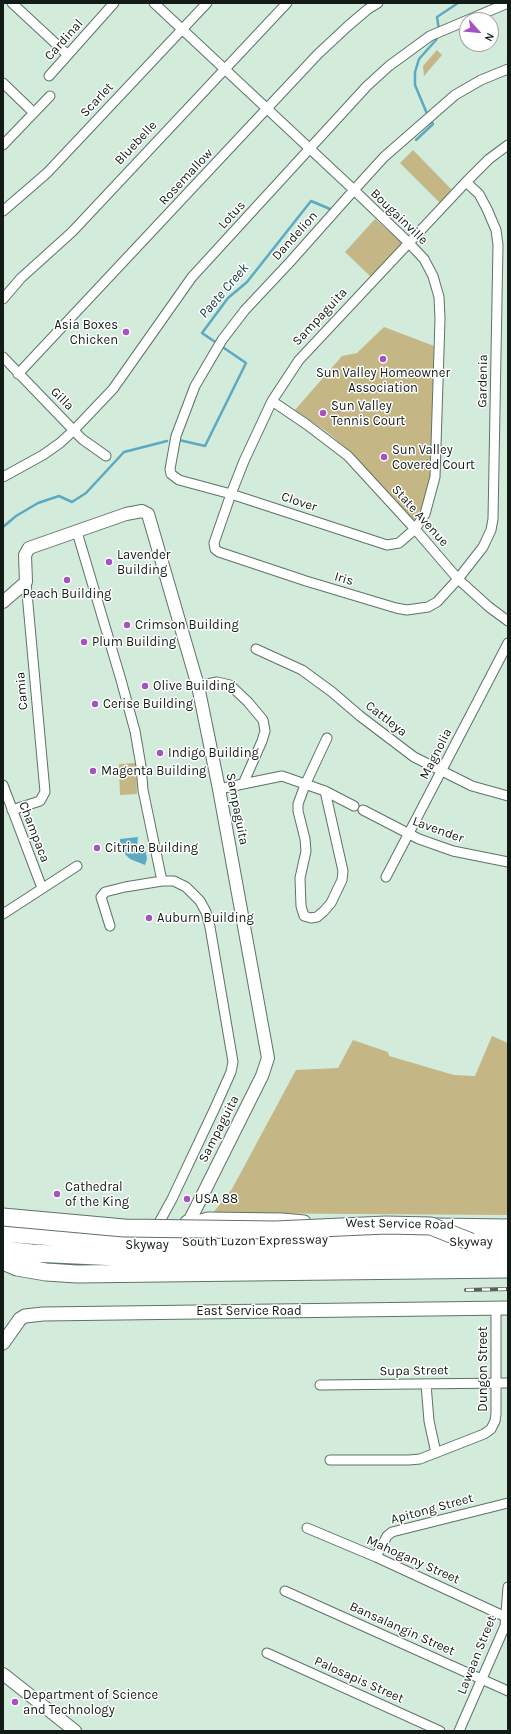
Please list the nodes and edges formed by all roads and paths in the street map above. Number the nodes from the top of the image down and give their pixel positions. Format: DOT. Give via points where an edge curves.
graph roads {
  1 [pos="114,3"];
  2 [pos="154,3"];
  3 [pos="207,3"];
  4 [pos="287,3"];
  5 [pos="378,3"];
  6 [pos="508,3"];
  7 [pos="17,5"];
  8 [pos="182,29"];
  9 [pos="68,55"];
  10 [pos="224,68"];
  11 [pos="508,69"];
  12 [pos="49,76"];
  13 [pos="3,83"];
  14 [pos="50,96"];
  15 [pos="266,109"];
  16 [pos="34,112"];
  17 [pos="3,144"];
  18 [pos="508,145"];
  19 [pos="309,150"];
  20 [pos="466,182"];
  21 [pos="354,190"];
  22 [pos="3,211"];
  23 [pos="408,242"];
  24 [pos="3,299"];
  25 [pos="3,357"];
  26 [pos="18,374"];
  27 [pos="272,401"];
  28 [pos="74,430"];
  29 [pos="106,456"];
  30 [pos="171,474"];
  31 [pos="3,477"];
  32 [pos="231,494"];
  33 [pos="415,529"];
  34 [pos="77,532"];
  35 [pos="29,548"];
  36 [pos="215,549"];
  37 [pos="458,579"];
  38 [pos="26,582"];
  39 [pos="3,602"];
  40 [pos="508,622"];
  41 [pos="508,643"];
  42 [pos="256,649"];
  43 [pos="198,686"];
  44 [pos="327,738"];
  45 [pos="442,771"];
  46 [pos="242,784"];
  47 [pos="3,785"];
  48 [pos="305,785"];
  49 [pos="219,788"];
  50 [pos="325,791"];
  51 [pos="508,796"];
  52 [pos="12,810"];
  53 [pos="409,834"];
  54 [pos="508,862"];
  55 [pos="77,866"];
  56 [pos="386,878"];
  57 [pos="162,881"];
  58 [pos="42,888"];
  59 [pos="3,914"];
  60 [pos="110,926"];
  61 [pos="3,1212"];
  62 [pos="3,1217"];
  63 [pos="160,1221"];
  64 [pos="193,1222"];
  65 [pos="3,1225"];
  66 [pos="508,1226"];
  67 [pos="3,1233"];
  68 [pos="36,1236"];
  69 [pos="3,1237"];
  70 [pos="508,1238"];
  71 [pos="471,1242"];
  72 [pos="508,1242"];
  73 [pos="3,1250"];
  74 [pos="3,1253"];
  75 [pos="508,1253"];
  76 [pos="508,1257"];
  77 [pos="3,1261"];
  78 [pos="508,1270"];
  79 [pos="502,1309"];
  80 [pos="3,1343"];
  81 [pos="495,1383"];
  82 [pos="508,1383"];
  83 [pos="426,1384"];
  84 [pos="320,1385"];
  85 [pos="436,1453"];
  86 [pos="330,1460"];
  87 [pos="508,1502"];
  88 [pos="306,1528"];
  89 [pos="376,1556"];
  90 [pos="508,1587"];
  91 [pos="285,1592"];
  92 [pos="508,1618"];
  93 [pos="267,1653"];
  94 [pos="3,1674"];
  95 [pos="482,1679"];
  96 [pos="508,1691"];
  97 [pos="75,1731"];
  98 [pos="440,1731"];
  99 [pos="459,1731"];
  1 -- 9 [label="street, Cardinal"];
  2 -- 8 [label="street, Bougainville"];
  3 -- 8 [label="street, Scarlet"];
  4 -- 10 [label="street, Bluebelle"];
  5 -- 15 [label="street, Rosemallow" via="323,49"];
  6 -- 19 [label="street, Lotus" via="430,36 389,66 367,86"];
  7 -- 9 [label="street"];
  8 -- 10 [label="street, Bougainville"];
  8 -- 22 [label="street, Scarlet" via="47,173"];
  9 -- 12 [label="street, Cardinal"];
  10 -- 15 [label="street, Bougainville"];
  10 -- 24 [label="street, Bluebelle" via="72,232 20,278"];
  11 -- 21 [label="street, Dandelion" via="481,80 455,95 384,157"];
  13 -- 16 [label="street"];
  14 -- 16 [label="street"];
  15 -- 19 [label="street, Bougainville"];
  15 -- 26 [label="street, Rosemallow"];
  16 -- 17 [label="street"];
  18 -- 20 [label="street, Sampaguita" via="489,159"];
  19 -- 21 [label="street, Bougainville"];
  19 -- 28 [label="street, Lotus" via="192,277 113,389"];
  20 -- 23 [label="street, Sampaguita"];
  20 -- 37 [label="street, Gardenia" via="479,194 487,209 496,230 498,245 494,519 480,552"];
  21 -- 23 [label="street, Bougainville"];
  21 -- 30 [label="street, Dandelion" via="245,310 214,352 189,400 176,436"];
  23 -- 27 [label="street, Sampaguita" via="299,360"];
  23 -- 33 [label="street, Bougainville" via="424,259 433,276 439,297 440,319 436,476 425,514"];
  25 -- 26 [label="street, Gilla"];
  26 -- 28 [label="street, Gilla"];
  27 -- 32 [label="street, Sampaguita"];
  27 -- 33 [label="street, State Avenue" via="348,456"];
  28 -- 29 [label="street, Gilla"];
  28 -- 31 [label="street, Lotus" via="43,455"];
  30 -- 32 [label="street, Clover" via="179,480"];
  32 -- 33 [label="street, Clover" via="387,545 399,543"];
  32 -- 36 [label="street, Sampaguita" via="214,543"];
  33 -- 37 [label="street, State Avenue"];
  34 -- 35 [label="street, Sampaguita"];
  34 -- 43 [label="street, Sampaguita" via="138,511 148,514"];
  34 -- 57 [label="street" via="135,731 143,790"];
  35 -- 38 [label="street, Camia" via="25,555"];
  36 -- 37 [label="street, Iris" via="306,581 408,610 428,607 437,602"];
  37 -- 40 [label="street, State Avenue"];
  38 -- 39 [label="street"];
  38 -- 52 [label="street, Camia" via="45,795 40,801"];
  41 -- 45 [label="street, Magnolia"];
  42 -- 45 [label="street, Cattleya" via="302,670 414,757"];
  43 -- 46 [label="street" via="217,682 230,685 263,720 262,741"];
  43 -- 49 [label="street, Sampaguita"];
  44 -- 48 [label="street"];
  45 -- 51 [label="street, Cattleya" via="472,786"];
  45 -- 53 [label="street, Magnolia"];
  46 -- 48 [label="street, Lavender" via="282,776"];
  46 -- 49 [label="street, Lavender"];
  47 -- 52 [label="street, Champaca"];
  48 -- 50 [label="street, Lavender"];
  48 -- 50 [label="street" via="298,804 306,851 300,878 300,893 304,916 311,918 317,917 331,903 342,880 343,871"];
  49 -- 64 [label="street, Sampaguita" via="268,1058 262,1076"];
  50 -- 53 [label="street, Lavender"];
  52 -- 58 [label="street, Champaca"];
  53 -- 54 [label="street, Lavender" via="454,851"];
  53 -- 56 [label="street, Magnolia"];
  55 -- 58 [label="street"];
  57 -- 60 [label="street" via="125,886 103,893 102,900"];
  57 -- 63 [label="street" via="174,881 186,887 200,901 206,912 233,1067"];
  58 -- 59 [label="street"];
  61 -- 63 [label="main road, West Service Road" via="84,1219"];
  62 -- 71 [label="highway, bridge" via="124,1228 275,1230 386,1225 431,1226"];
  63 -- 64 [label="main road, West Service Road"];
  64 -- 66 [label="main road, West Service Road" via="208,1219"];
  65 -- 68 [label="highway"];
  67 -- 68 [label="highway, South Luzon Expressway"];
  68 -- 70 [label="highway, South Luzon Expressway" via="118,1242"];
  69 -- 71 [label="highway, Skyway" via="152,1246"];
  71 -- 72 [label="highway, Skyway"];
  73 -- 75 [label="highway, Skyway" via="118,1257"];
  74 -- 76 [label="highway, South Luzon Expressway" via="118,1260"];
  77 -- 78 [label="highway" via="18,1267 46,1272 78,1274"];
  79 -- 80 [label="main road, East Service Road" via="42,1314 20,1319"];
  79 -- 81 [label="street, Dungon Street"];
  81 -- 82 [label="street, Supa Street"];
  81 -- 83 [label="street, Supa Street"];
  81 -- 85 [label="street, Dungon Street" via="496,1414 491,1429"];
  83 -- 84 [label="street, Supa Street"];
  83 -- 85 [label="street" via="428,1420"];
  85 -- 86 [label="street, Dungon Street" via="409,1460"];
  87 -- 89 [label="street, Apitong Street" via="392,1532"];
  88 -- 89 [label="street, Mahogany Street"];
  89 -- 92 [label="street, Mahogany Street"];
  90 -- 92 [label="street, Lawaan Street"];
  91 -- 95 [label="street, Bansalangin Street"];
  92 -- 95 [label="street, Lawaan Street"];
  93 -- 98 [label="street, Palosapis Street"];
  94 -- 97 [label="street"];
  95 -- 96 [label="street, Bansalangin Street"];
  95 -- 99 [label="street, Lawaan Street"];
}
